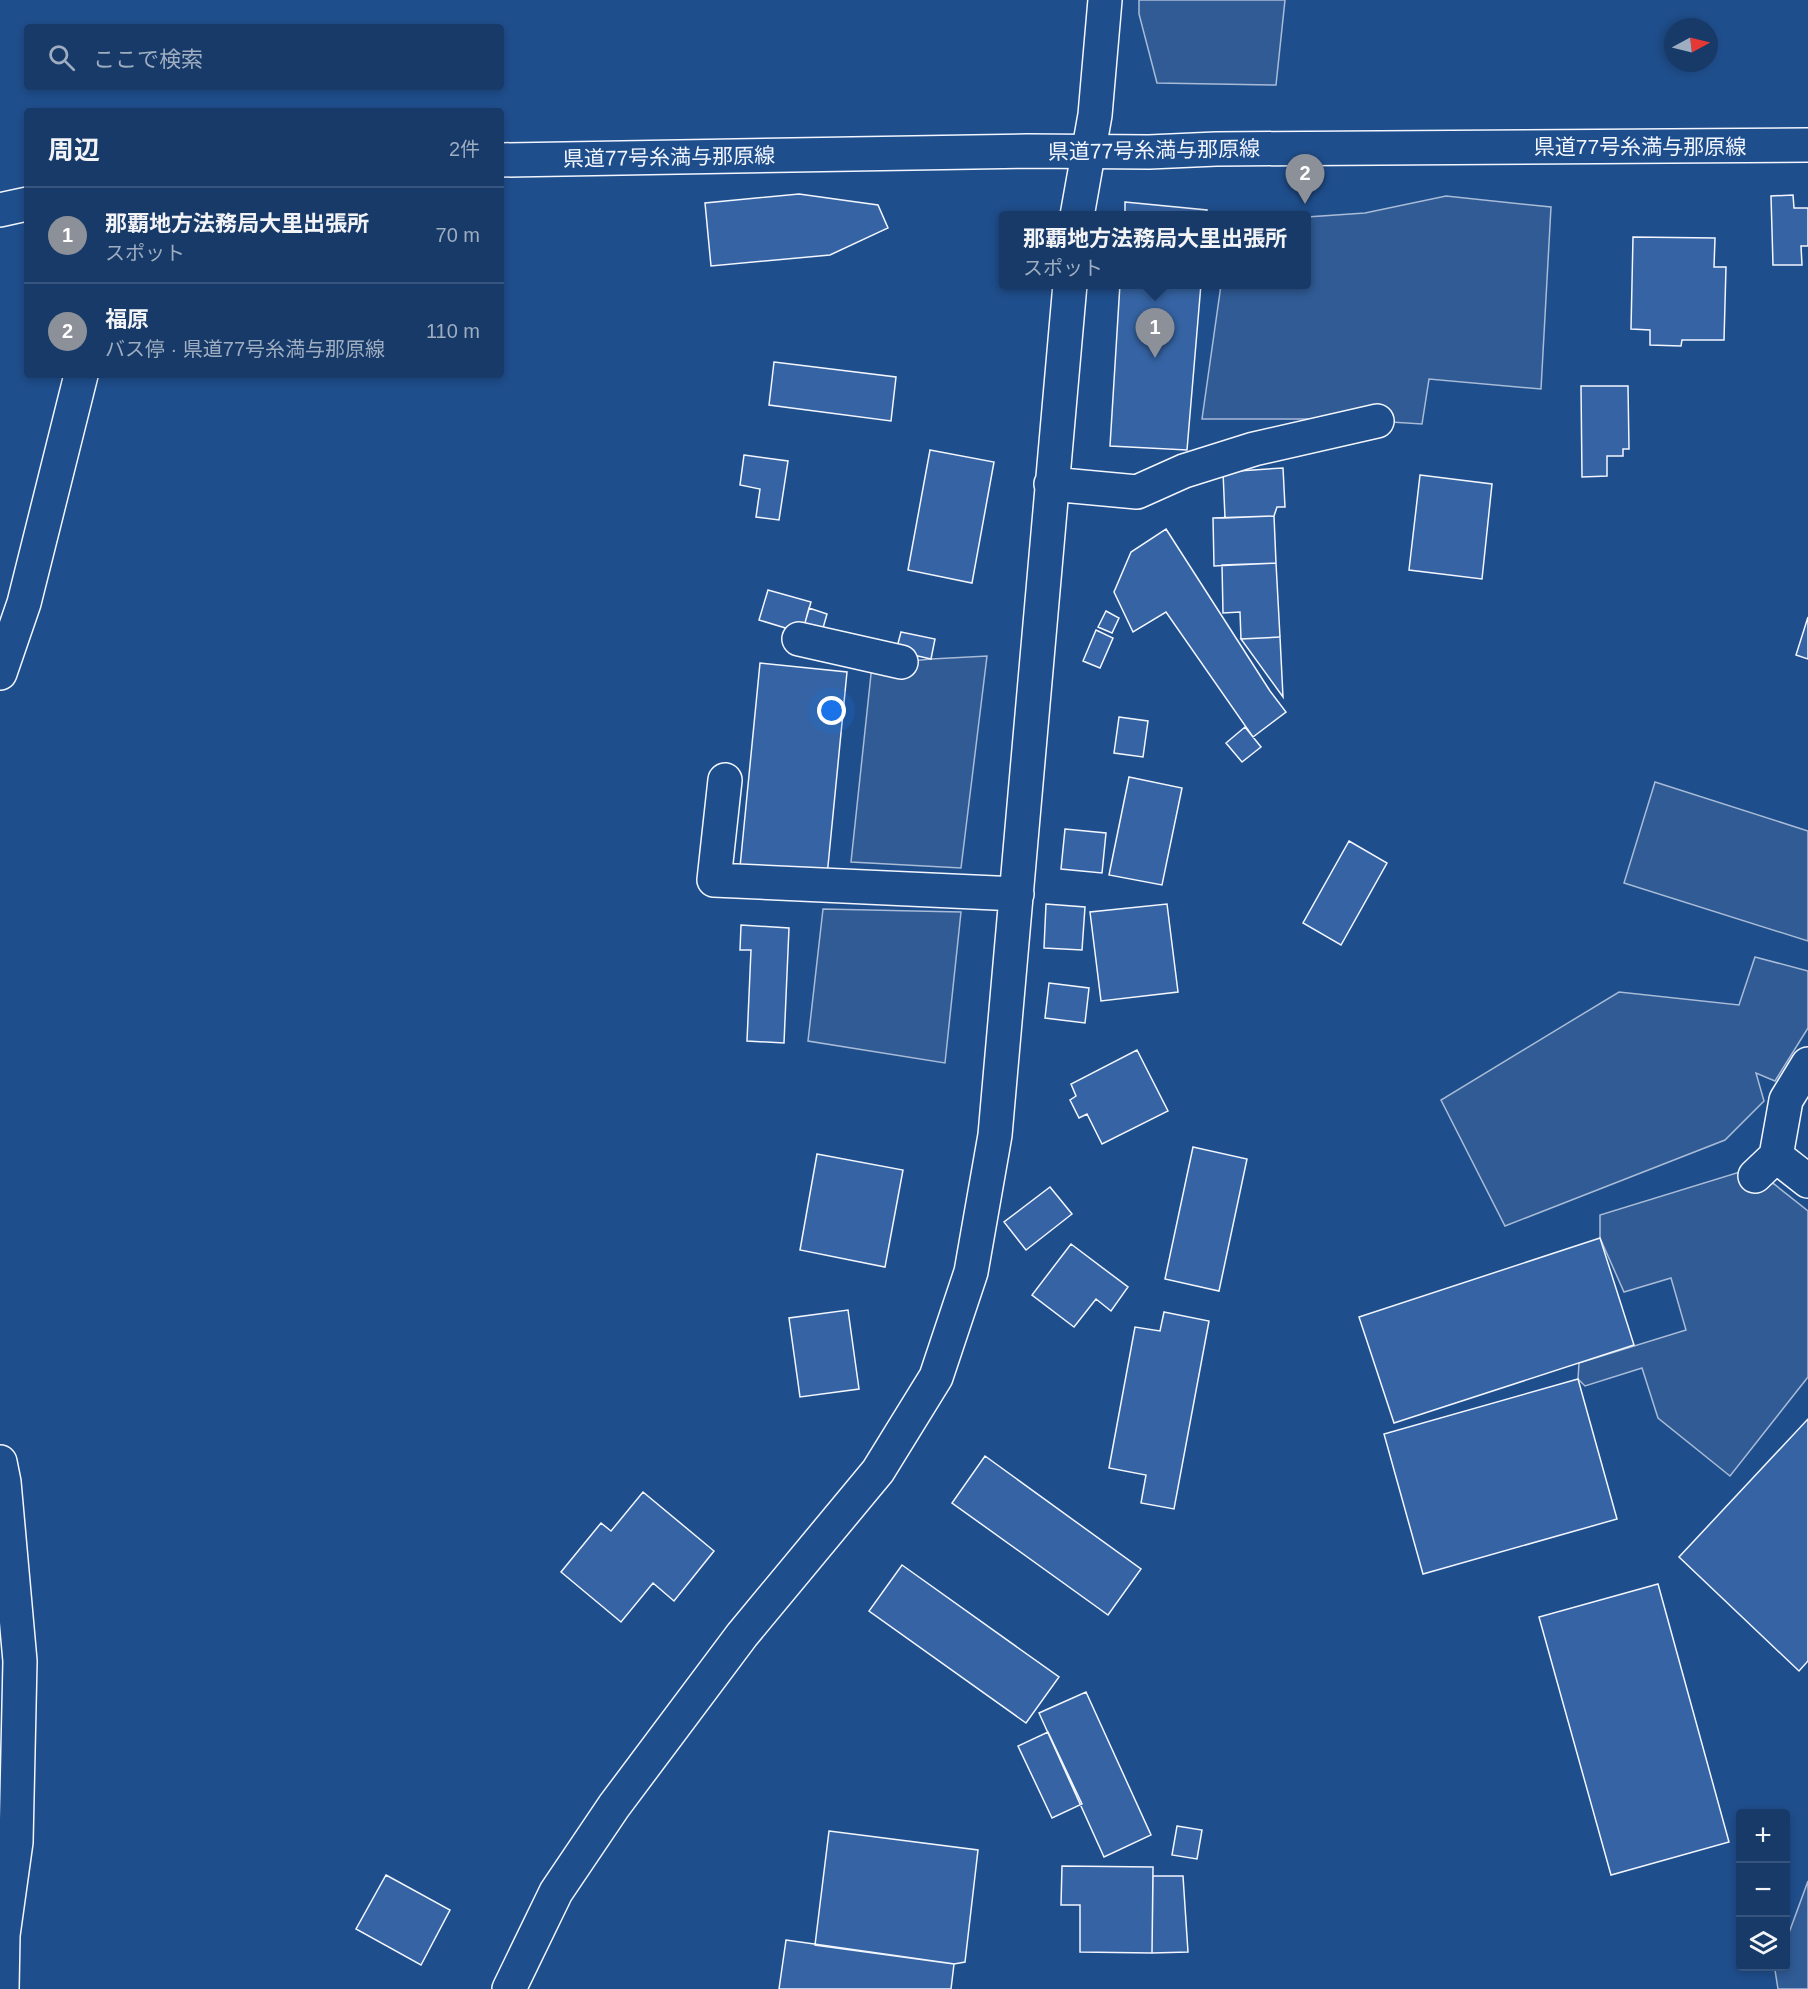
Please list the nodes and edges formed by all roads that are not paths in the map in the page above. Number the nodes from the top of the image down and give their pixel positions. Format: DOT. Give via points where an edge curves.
graph roads {
  1 [pos="1105,0"];
  2 [pos="1808,144"];
  3 [pos="1089,152"];
  4 [pos="504,160"];
  5 [pos="24,205"];
  6 [pos="0,210"];
  7 [pos="1078,211"];
  8 [pos="1070,289"];
  9 [pos="80,378"];
  10 [pos="1377,421"];
  11 [pos="1051,484"];
  12 [pos="799,639"];
  13 [pos="901,662"];
  14 [pos="0,673"];
  15 [pos="725,780"];
  16 [pos="1017,894"];
  17 [pos="1808,1064"];
  18 [pos="1808,1181"];
  19 [pos="0,1462"];
  20 [pos="2,1989"];
  21 [pos="509,1989"];
  1 -- 3 [label="street"];
  2 -- 3 [label="street, 県道77号糸満与那原線"];
  3 -- 4 [label="street, 県道77号糸満与那原線"];
  3 -- 7 [label="street"];
  5 -- 6 [label="street"];
  8 -- 11 [label="street"];
  9 -- 14 [label="street" via="24,603"];
  10 -- 11 [label="street" via="1254,449 1184,471 1137,492"];
  11 -- 16 [label="street"];
  12 -- 13 [label="street"];
  15 -- 16 [label="street" via="714,880"];
  16 -- 21 [label="street" via="995,1135 971,1272 936,1377 878,1471 742,1635 614,1806 556,1892"];
  17 -- 18 [label="street" via="1786,1100 1765,1166"];
  19 -- 20 [label="street" via="20,1661 15,1842 3,1935"];
}
